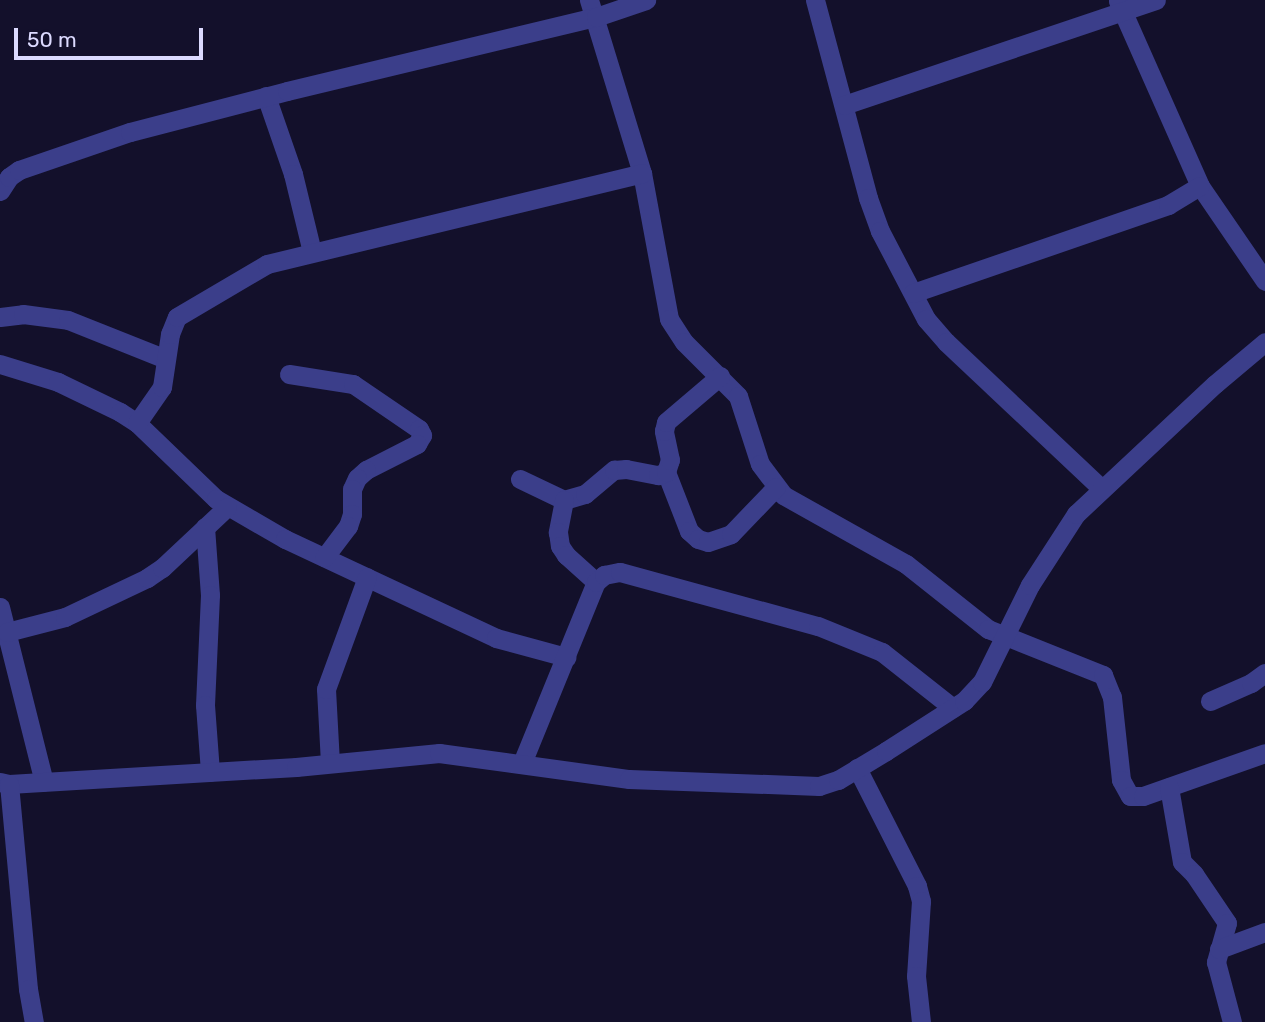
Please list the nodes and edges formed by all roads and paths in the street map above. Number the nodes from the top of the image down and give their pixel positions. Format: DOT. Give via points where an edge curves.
graph roads {
  1 [pos="646,0"];
  2 [pos="815,0"];
  3 [pos="1156,0"];
  4 [pos="1121,6"];
  5 [pos="592,8"];
  6 [pos="267,96"];
  7 [pos="844,105"];
  8 [pos="642,173"];
  9 [pos="1200,186"];
  10 [pos="0,191"];
  11 [pos="312,252"];
  12 [pos="1265,281"];
  13 [pos="913,293"];
  14 [pos="0,317"];
  15 [pos="1265,342"];
  16 [pos="166,359"];
  17 [pos="0,364"];
  18 [pos="289,374"];
  19 [pos="720,376"];
  20 [pos="137,423"];
  21 [pos="666,472"];
  22 [pos="520,479"];
  23 [pos="776,487"];
  24 [pos="1101,488"];
  25 [pos="564,500"];
  26 [pos="227,507"];
  27 [pos="205,527"];
  28 [pos="325,557"];
  29 [pos="367,577"];
  30 [pos="596,582"];
  31 [pos="0,607"];
  32 [pos="7,632"];
  33 [pos="1006,635"];
  34 [pos="566,657"];
  35 [pos="1265,673"];
  36 [pos="1210,701"];
  37 [pos="953,708"];
  38 [pos="1265,753"];
  39 [pos="330,763"];
  40 [pos="522,763"];
  41 [pos="857,768"];
  42 [pos="210,772"];
  43 [pos="44,782"];
  44 [pos="5,783"];
  45 [pos="1169,787"];
  46 [pos="1265,932"];
  47 [pos="1219,949"];
  48 [pos="34,1022"];
  49 [pos="921,1022"];
  50 [pos="1232,1022"];
  1 -- 5 [label="street"];
  2 -- 7 [label="street"];
  3 -- 4 [label="street"];
  4 -- 7 [label="street"];
  4 -- 9 [label="street"];
  5 -- 6 [label="street"];
  5 -- 8 [label="street"];
  6 -- 10 [label="street" via="34,163 9,177"];
  6 -- 11 [label="street"];
  7 -- 13 [label="street" via="876,220"];
  8 -- 11 [label="street"];
  8 -- 19 [label="street" via="669,319 684,342"];
  9 -- 12 [label="street"];
  9 -- 13 [label="street" via="1168,205"];
  11 -- 16 [label="street" via="267,264 187,310 173,323"];
  13 -- 24 [label="street" via="926,319 946,342"];
  14 -- 16 [label="street" via="23,314 68,320"];
  15 -- 24 [label="street"];
  16 -- 20 [label="street" via="162,387"];
  17 -- 20 [label="street" via="81,391"];
  18 -- 28 [label="street" via="353,384 422,435 417,444 357,478 348,526"];
  19 -- 21 [label="street" via="666,422 670,460"];
  19 -- 23 [label="street" via="738,396 760,464"];
  20 -- 26 [label="street"];
  21 -- 23 [label="street" via="689,531 709,542 731,534"];
  21 -- 25 [label="street" via="614,470 585,494"];
  22 -- 25 [label="street"];
  23 -- 33 [label="street" via="906,564 977,622"];
  24 -- 33 [label="street" via="1076,514 1036,575"];
  25 -- 30 [label="street" via="560,546"];
  26 -- 27 [label="street"];
  26 -- 28 [label="street"];
  27 -- 32 [label="street" via="162,568 125,590 65,617"];
  27 -- 42 [label="street" via="210,602 205,705"];
  28 -- 29 [label="street"];
  29 -- 34 [label="street" via="496,638"];
  29 -- 39 [label="street" via="327,689"];
  30 -- 34 [label="street"];
  30 -- 37 [label="street" via="612,573 634,573 818,626 883,652"];
  31 -- 32 [label="street"];
  32 -- 43 [label="street"];
  33 -- 37 [label="street" via="982,682"];
  33 -- 45 [label="street" via="1103,675 1112,697 1124,789 1130,796 1143,796"];
  34 -- 40 [label="street"];
  35 -- 36 [label="street"];
  37 -- 41 [label="street"];
  38 -- 45 [label="street"];
  39 -- 40 [label="street" via="439,753"];
  39 -- 42 [label="street"];
  40 -- 41 [label="street" via="629,779 804,786 828,783"];
  41 -- 49 [label="street" via="919,893 916,976"];
  42 -- 43 [label="street"];
  43 -- 44 [label="street"];
  44 -- 48 [label="street"];
  45 -- 47 [label="street" via="1181,862 1227,923"];
  46 -- 47 [label="street"];
  47 -- 50 [label="street" via="1216,962"];
}
